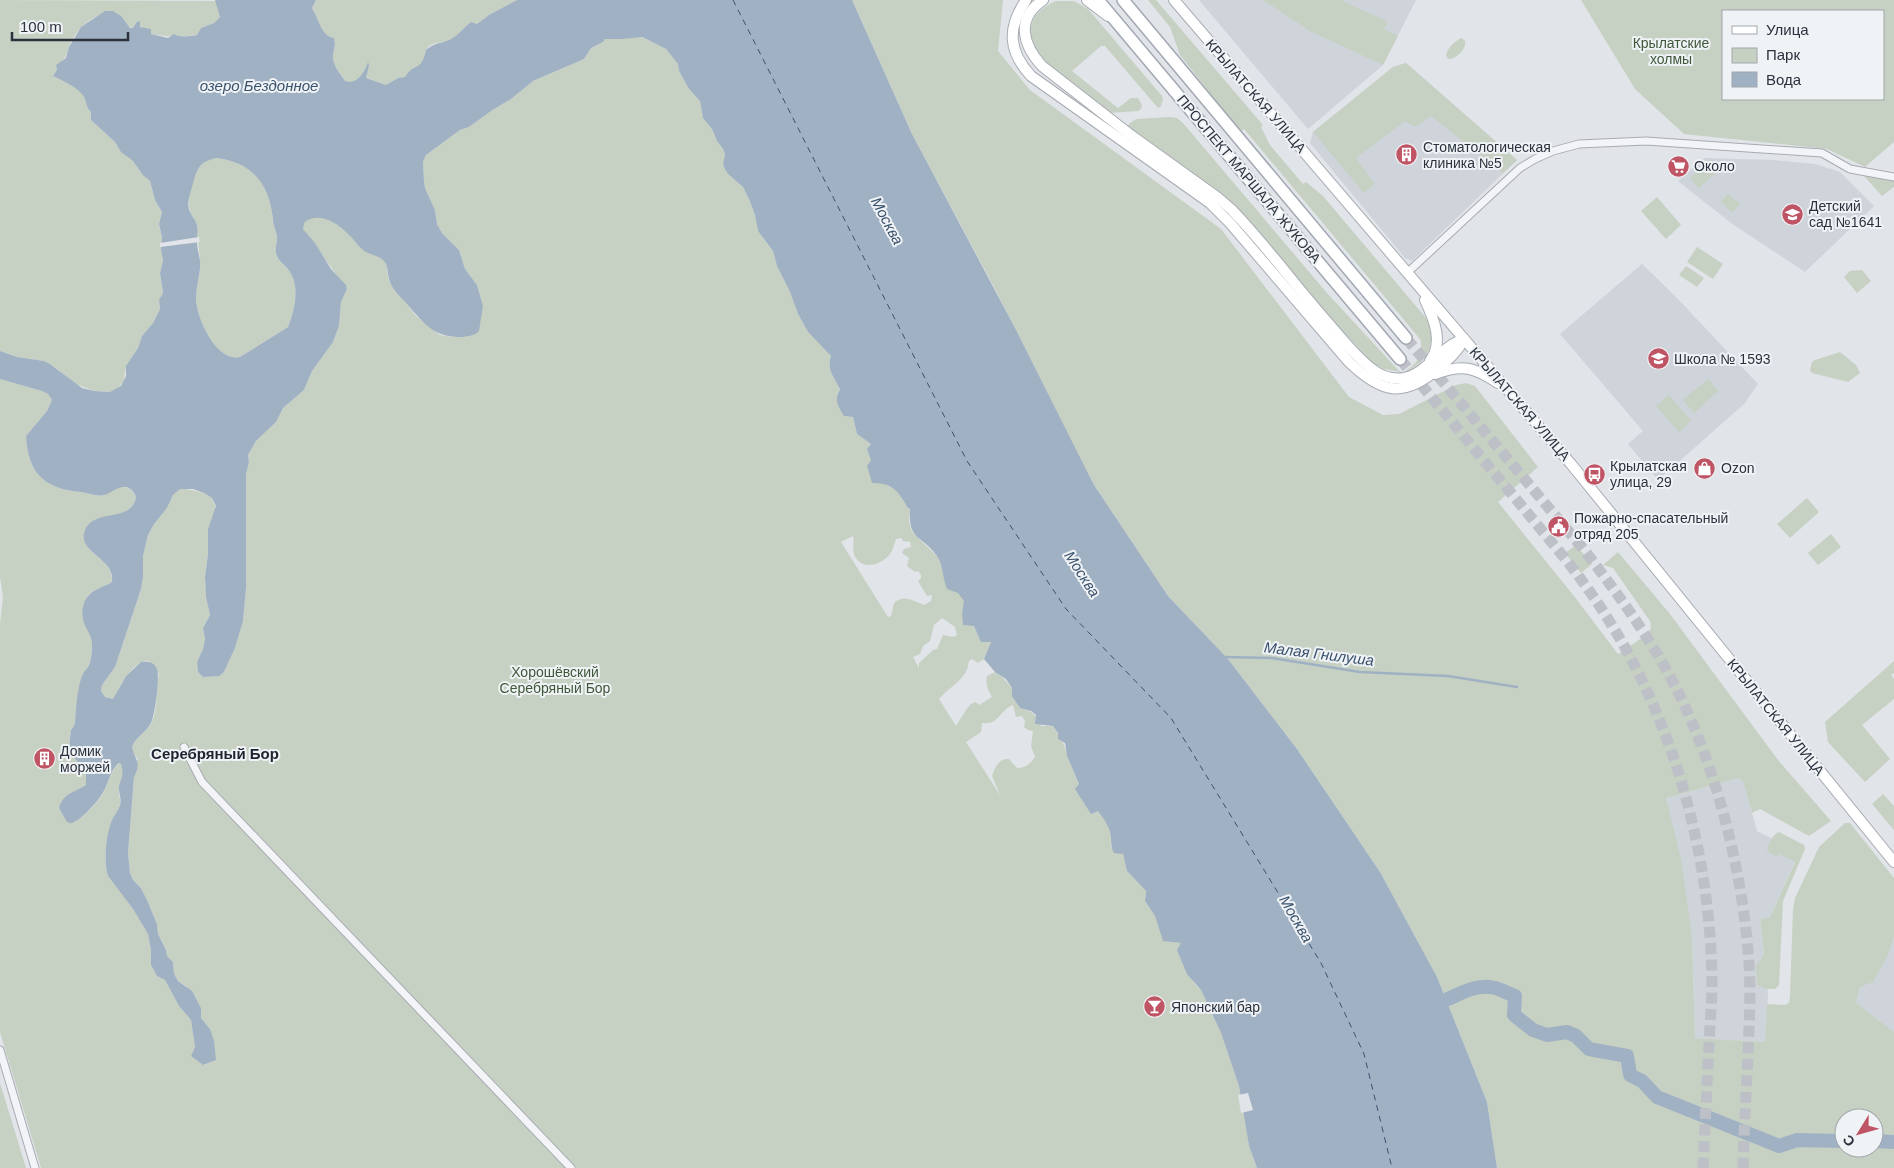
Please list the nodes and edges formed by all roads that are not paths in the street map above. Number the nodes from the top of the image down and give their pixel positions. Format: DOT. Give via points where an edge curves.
graph roads {
  1 [pos="1026,0"];
  2 [pos="1043,0"];
  3 [pos="1087,0"];
  4 [pos="1098,0"];
  5 [pos="1123,0"];
  6 [pos="1174,0"];
  7 [pos="1123,29"];
  8 [pos="1894,177"];
  9 [pos="1407,273"];
  10 [pos="1418,286"];
  11 [pos="1406,338"];
  12 [pos="1464,339"];
  13 [pos="1400,359"];
  14 [pos="1427,372"];
  15 [pos="1512,393"];
  16 [pos="184,747"];
  17 [pos="1894,862"];
  18 [pos="0,1050"];
  19 [pos="35,1168"];
  20 [pos="570,1168"];
  1 -- 14 [label="main road" via="1017,13 1012,30 1021,65 1031,76 1210,203 1361,374 1382,386 1400,389 1416,385"];
  2 -- 14 [label="main road" via="1031,9 1025,20 1024,32 1027,45 1042,66 1231,209 1347,345 1373,370 1396,378"];
  3 -- 7 [label="main road"];
  4 -- 7 [label="main road, ПРОСПЕКТ МАРШАЛА ЖУКОВА"];
  5 -- 11 [label="main road, ПРОСПЕКТ МАРШАЛА ЖУКОВА"];
  6 -- 9 [label="main road, КРЫЛАТСКАЯ УЛИЦА"];
  7 -- 13 [label="main road, ПРОСПЕКТ МАРШАЛА ЖУКОВА"];
  8 -- 9 [label="street" via="1850,169 1822,153 1652,141 1579,144 1553,151 1520,168"];
  9 -- 10 [label="main road, КРЫЛАТСКАЯ УЛИЦА"];
  10 -- 12 [label="main road, КРЫЛАТСКАЯ УЛИЦА"];
  10 -- 14 [label="main road" via="1437,333"];
  12 -- 14 [label="main road" via="1457,352"];
  12 -- 15 [label="main road, КРЫЛАТСКАЯ УЛИЦА"];
  14 -- 15 [label="main road" via="1471,368"];
  15 -- 17 [label="main road, КРЫЛАТСКАЯ УЛИЦА"];
  16 -- 20 [label="street" via="202,782"];
  18 -- 19 [label="street"];
}
